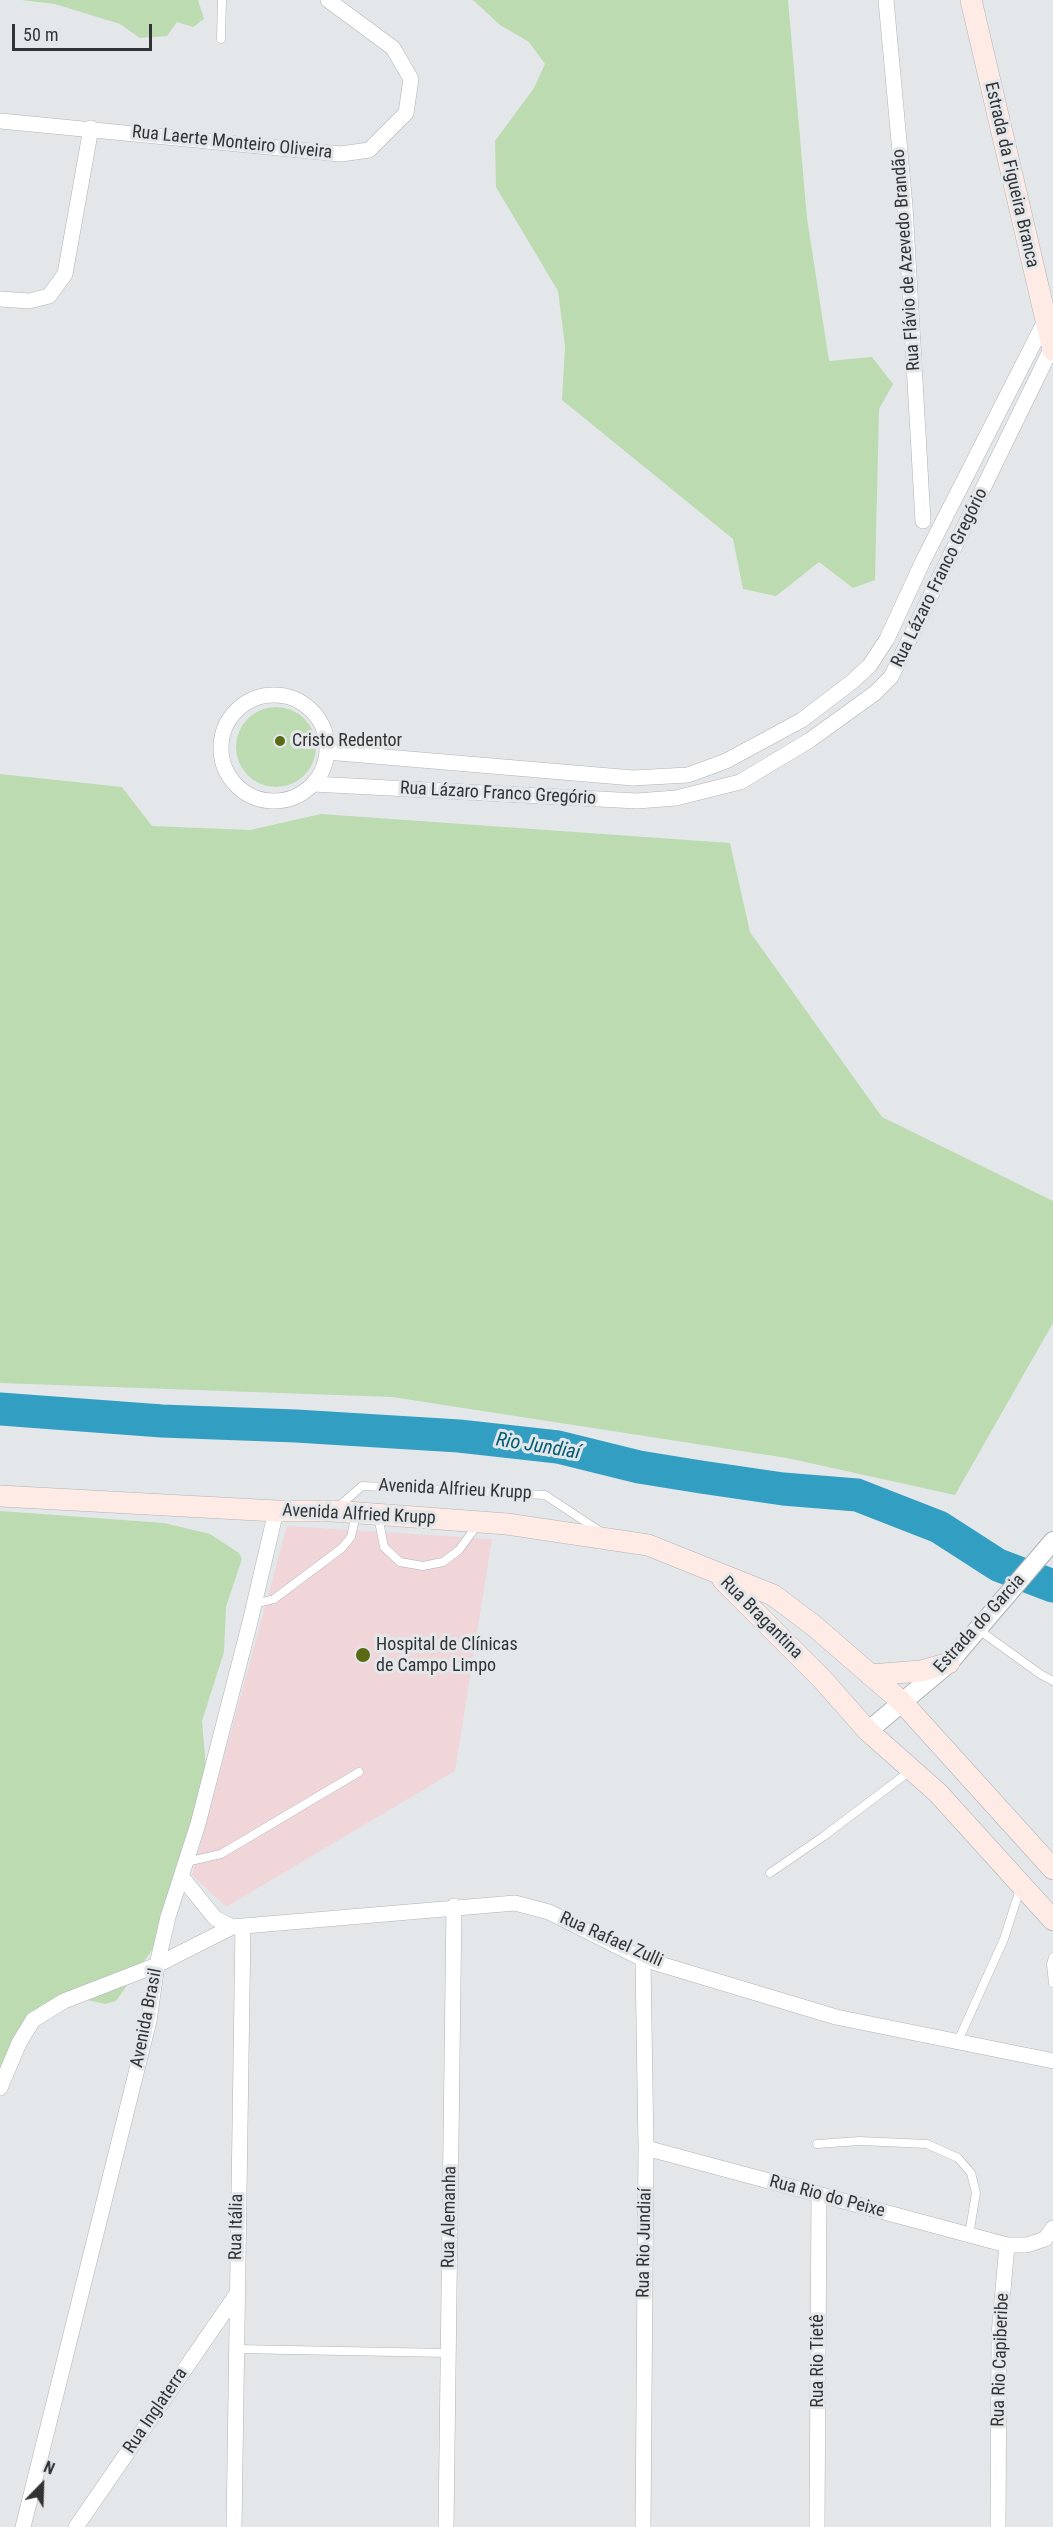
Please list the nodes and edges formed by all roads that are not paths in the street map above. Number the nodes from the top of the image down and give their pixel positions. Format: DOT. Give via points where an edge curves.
graph roads {
  1 [pos="222,0"];
  2 [pos="328,0"];
  3 [pos="886,0"];
  4 [pos="971,0"];
  5 [pos="221,39"];
  6 [pos="0,121"];
  7 [pos="91,128"];
  8 [pos="0,299"];
  9 [pos="1045,321"];
  10 [pos="1053,348"];
  11 [pos="923,521"];
  12 [pos="802,720"];
  13 [pos="810,740"];
  14 [pos="327,752"];
  15 [pos="313,784"];
  16 [pos="0,1496"];
  17 [pos="276,1511"];
  18 [pos="333,1511"];
  19 [pos="356,1513"];
  20 [pos="378,1514"];
  21 [pos="479,1522"];
  22 [pos="609,1538"];
  23 [pos="1053,1541"];
  24 [pos="712,1570"];
  25 [pos="255,1604"];
  26 [pos="979,1630"];
  27 [pos="949,1663"];
  28 [pos="870,1675"];
  29 [pos="1053,1681"];
  30 [pos="902,1702"];
  31 [pos="868,1731"];
  32 [pos="911,1770"];
  33 [pos="359,1772"];
  34 [pos="184,1869"];
  35 [pos="1053,1869"];
  36 [pos="770,1873"];
  37 [pos="1021,1885"];
  38 [pos="454,1906"];
  39 [pos="1053,1920"];
  40 [pos="237,1926"];
  41 [pos="1053,1957"];
  42 [pos="644,1959"];
  43 [pos="157,1965"];
  44 [pos="1053,1983"];
  45 [pos="958,2042"];
  46 [pos="1053,2061"];
  47 [pos="0,2088"];
  48 [pos="817,2144"];
  49 [pos="646,2148"];
  50 [pos="819,2195"];
  51 [pos="1053,2228"];
  52 [pos="969,2235"];
  53 [pos="1007,2245"];
  54 [pos="236,2295"];
  55 [pos="236,2349"];
  56 [pos="448,2353"];
  57 [pos="23,2527"];
  58 [pos="76,2527"];
  59 [pos="234,2527"];
  60 [pos="446,2527"];
  61 [pos="643,2527"];
  62 [pos="817,2527"];
  63 [pos="998,2527"];
  1 -- 5 [label="lane"];
  2 -- 7 [label="street, Rua Laerte Monteiro Oliveira" via="393,48 411,79 406,113 369,150 341,154"];
  3 -- 11 [label="street, Rua Flávio de Azevedo Brandão" via="905,206"];
  4 -- 9 [label="main road, Estrada da Figueira Branca"];
  6 -- 7 [label="street, Rua Laerte Monteiro Oliveira"];
  7 -- 8 [label="street" via="65,274 49,296 30,301"];
  9 -- 10 [label="main road, Estrada da Figueira Branca"];
  9 -- 12 [label="street, Rua Lázaro Franco Gregório" via="887,639 870,665"];
  10 -- 13 [label="street, Rua Lázaro Franco Gregório" via="891,677"];
  12 -- 13 [label="street"];
  12 -- 14 [label="street, Rua Lázaro Franco Gregório" via="726,761 677,776 633,778"];
  13 -- 15 [label="street, Rua Lázaro Franco Gregório" via="740,782 675,798 637,801"];
  14 -- 15 [label="street" via="323,770"];
  14 -- 15 [label="street" via="320,720 301,703 278,694 246,702 224,726 220,742 224,767 237,787 267,801 300,795"];
  16 -- 17 [label="main road, Avenida Alfried Krupp"];
  17 -- 18 [label="main road, Avenida Alfried Krupp"];
  17 -- 25 [label="street, Avenida Brasil"];
  18 -- 19 [label="main road, Avenida Alfried Krupp"];
  18 -- 22 [label="lane, Avenida Alfrieu Krupp" via="362,1486 545,1495"];
  19 -- 20 [label="main road, Avenida Alfried Krupp"];
  19 -- 25 [label="lane" via="351,1537 342,1548 274,1599"];
  20 -- 21 [label="main road, Avenida Alfried Krupp"];
  20 -- 21 [label="lane" via="384,1547 400,1562 423,1566 443,1562 459,1550"];
  21 -- 22 [label="main road, Avenida Alfried Krupp"];
  22 -- 24 [label="main road, Avenida Alfried Krupp" via="648,1545"];
  23 -- 26 [label="street, Estrada do Garcia"];
  24 -- 28 [label="main road, Rua Bragantina" via="772,1595"];
  24 -- 31 [label="main road, Rua Bragantina" via="822,1679"];
  25 -- 34 [label="street, Avenida Brasil"];
  26 -- 27 [label="street, Estrada do Garcia"];
  26 -- 29 [label="lane"];
  27 -- 28 [label="main road" via="921,1671"];
  27 -- 30 [label="street, Estrada do Garcia"];
  28 -- 30 [label="main road, Rua Bragantina"];
  30 -- 31 [label="street, Estrada do Garcia"];
  30 -- 35 [label="main road, Rua Bragantina"];
  31 -- 32 [label="main road, Rua Bragantina"];
  32 -- 36 [label="lane"];
  32 -- 37 [label="main road, Rua Bragantina" via="938,1793"];
  33 -- 34 [label="lane" via="221,1854"];
  34 -- 40 [label="street" via="215,1918"];
  34 -- 43 [label="street, Avenida Brasil"];
  37 -- 39 [label="main road, Rua Bragantina"];
  37 -- 45 [label="lane" via="1004,1940"];
  38 -- 40 [label="street, Rua Rafael Zulli"];
  38 -- 42 [label="street, Rua Rafael Zulli" via="515,1903 549,1912"];
  38 -- 56 [label="street, Rua Alemanha"];
  40 -- 43 [label="street"];
  40 -- 54 [label="street, Rua Itália"];
  41 -- 44 [label="lane"];
  42 -- 45 [label="street, Rua Rafael Zulli" via="836,2017"];
  42 -- 49 [label="street, Rua Rio Jundiaí"];
  43 -- 47 [label="street" via="64,2001 33,2020"];
  43 -- 57 [label="street, Avenida Brasil" via="149,2021"];
  45 -- 46 [label="street, Rua Rafael Zulli"];
  48 -- 52 [label="lane" via="927,2144 958,2158 971,2173 976,2193"];
  49 -- 50 [label="street, Rua Rio do Peixe"];
  49 -- 61 [label="street, Rua Rio Jundiaí"];
  50 -- 52 [label="street, Rua Rio do Peixe"];
  50 -- 62 [label="street, Rua Rio Tietê"];
  51 -- 53 [label="street" via="1045,2238 1027,2245"];
  52 -- 53 [label="street, Rua Rio do Peixe"];
  53 -- 63 [label="street, Rua Rio Capiberibe" via="999,2335"];
  54 -- 55 [label="street, Rua Itália"];
  54 -- 58 [label="street, Rua Inglaterra"];
  55 -- 56 [label="lane"];
  55 -- 59 [label="street, Rua Itália"];
  56 -- 60 [label="street, Rua Alemanha"];
}
